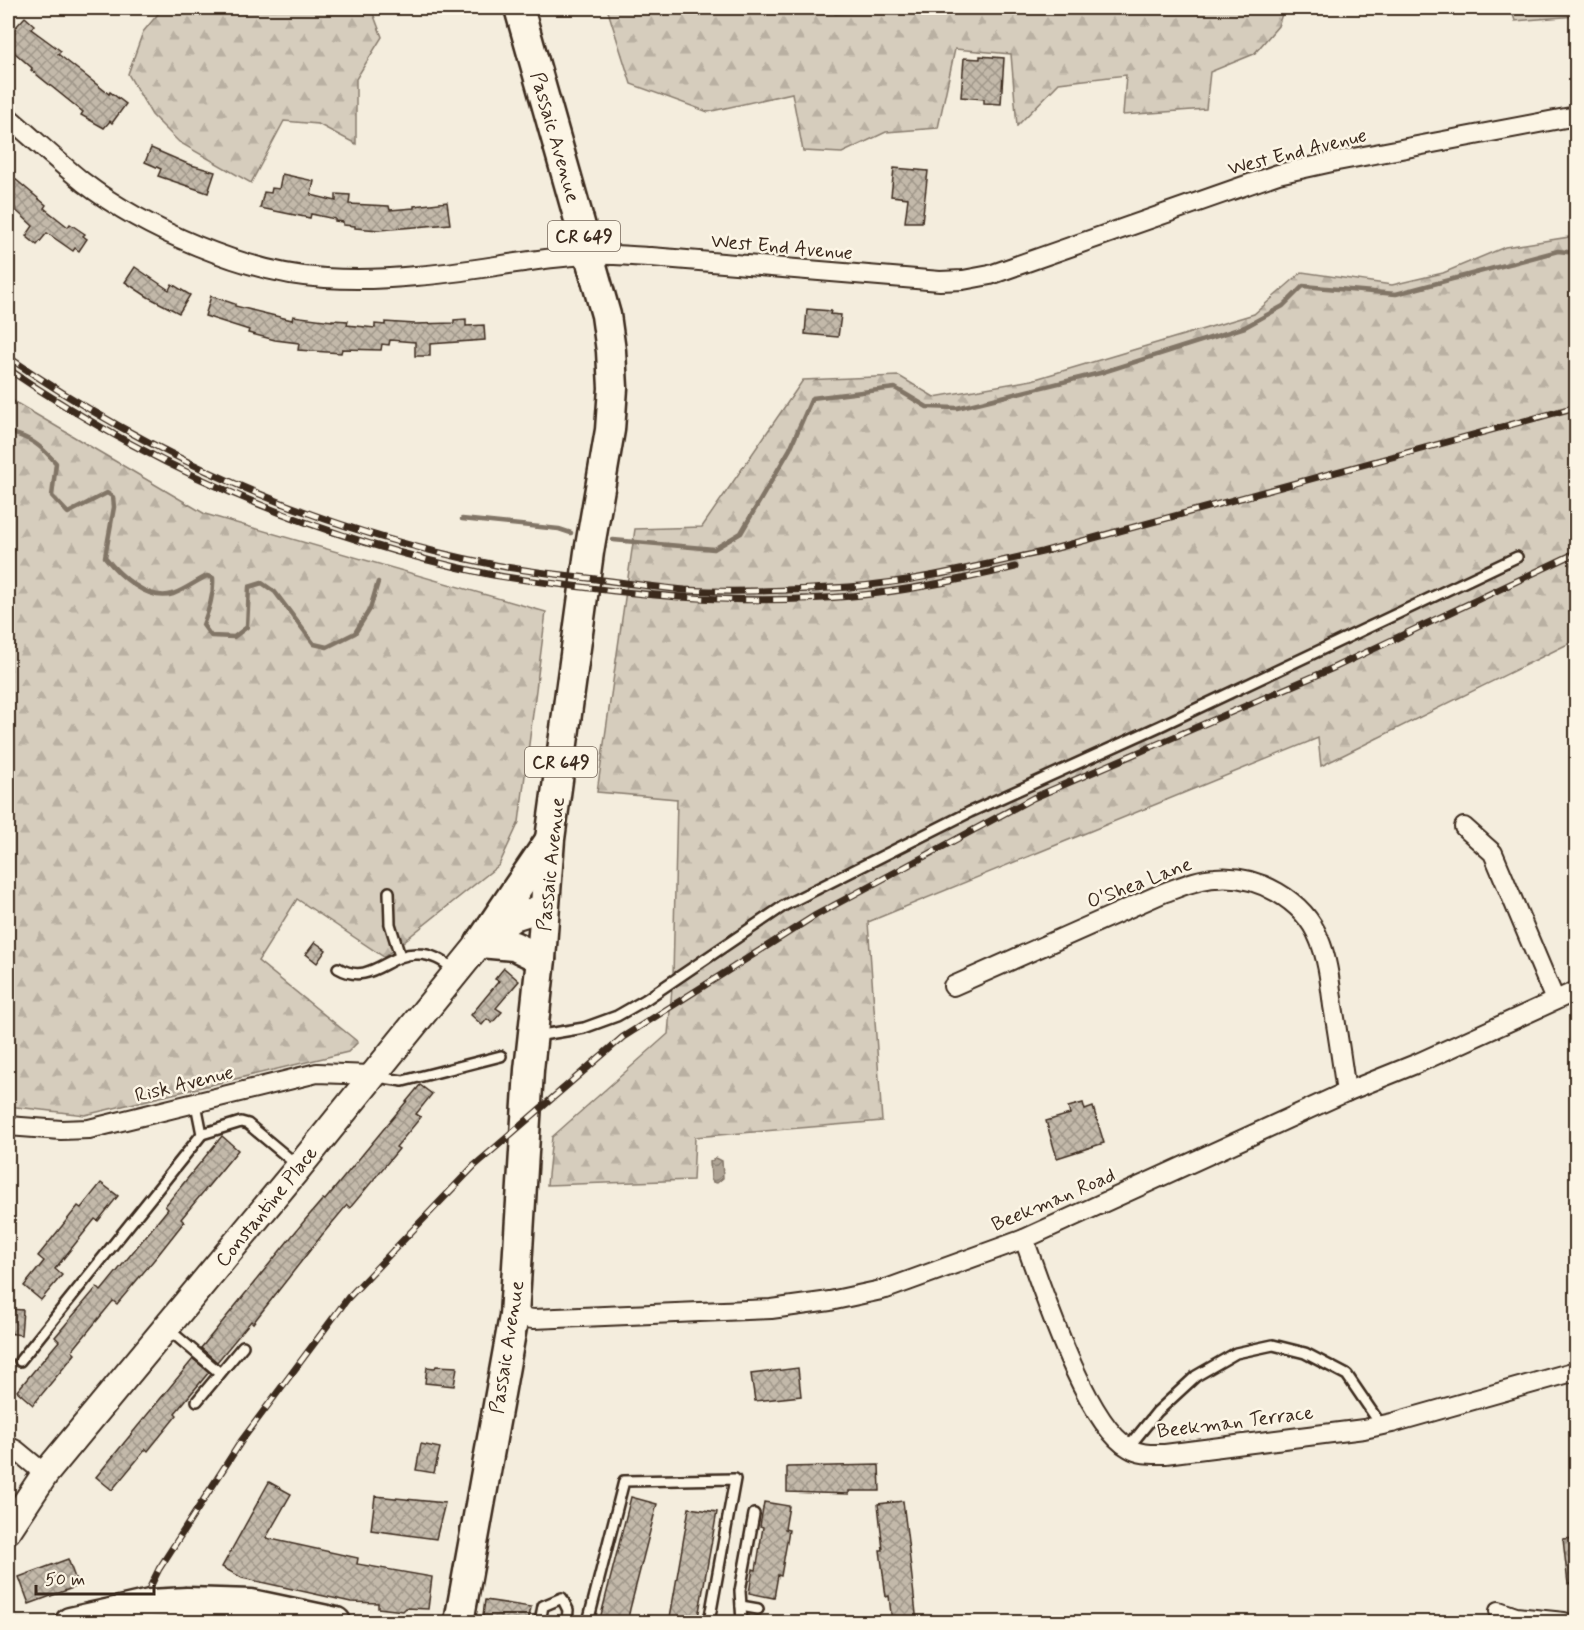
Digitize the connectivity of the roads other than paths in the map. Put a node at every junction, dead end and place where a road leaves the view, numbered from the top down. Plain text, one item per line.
1 (519, 8) edge
2 (1576, 116) edge
3 (8, 117) edge
4 (590, 255) junction
5 (1517, 557) dead end
6 (1464, 827) dead end
7 (550, 839) junction
8 (389, 892) dead end
9 (545, 907) junction
10 (480, 943) junction
11 (400, 956) junction
12 (541, 959) junction
13 (338, 968) dead end
14 (458, 972) junction
15 (953, 986) dead end
16 (1576, 991) edge
17 (1555, 1000) junction
18 (533, 1037) junction
19 (501, 1056) dead end
20 (371, 1075) junction
21 (1346, 1092) junction
22 (196, 1104) junction
23 (8, 1126) edge
24 (202, 1134) junction
25 (299, 1167) junction
26 (1024, 1239) junction
27 (514, 1316) junction
28 (166, 1328) junction
29 (243, 1346) dead end
30 (20, 1361) dead end
31 (1576, 1371) edge
32 (220, 1373) junction
33 (197, 1401) dead end
34 (1381, 1425) junction
35 (8, 1446) edge
36 (1128, 1448) junction
37 (45, 1474) junction
38 (754, 1514) dead end
39 (8, 1530) edge
40 (741, 1606) junction
41 (758, 1609) dead end
42 (1499, 1611) dead end
43 (102, 1618) edge
44 (70, 1623) edge
45 (336, 1623) edge
46 (459, 1623) edge
47 (540, 1623) edge
48 (567, 1623) edge
49 (588, 1623) edge
50 (709, 1623) edge
51 (742, 1623) edge
52 (1564, 1623) edge

1 - 4 main road, Passaic Avenue / CR 649
2 - 4 street, West End Avenue
3 - 4 street, West End Avenue
4 - 7 main road, Passaic Avenue / CR 649
5 - 18 lane
6 - 17 street
7 - 9 main road, Passaic Avenue / CR 649
7 - 10 main road
8 - 11 lane
9 - 10 street, Constantine Place
9 - 12 main road, Passaic Avenue
10 - 12 main road
10 - 14 street, Constantine Place
11 - 13 lane
11 - 14 lane
12 - 18 main road, Passaic Avenue
14 - 20 street, Constantine Place
15 - 21 street, O'Shea Lane
16 - 17 street, Beekman Road
17 - 21 street, Beekman Road
18 - 27 main road, Passaic Avenue
19 - 20 lane
20 - 22 street, Risk Avenue
20 - 25 street, Constantine Place
21 - 26 street, Beekman Road
22 - 23 street, Risk Avenue
22 - 24 lane
24 - 25 lane
24 - 30 lane
25 - 28 street, Constantine Place
26 - 27 street, Beekman Road
26 - 36 street
27 - 46 main road, Passaic Avenue
28 - 32 lane
28 - 37 street, Constantine Place
29 - 32 lane
31 - 34 street, Beekman Terrace
32 - 33 lane
34 - 36 street, Beekman Terrace
34 - 36 lane
35 - 37 street
37 - 39 street, Constantine Place
38 - 40 lane
40 - 41 lane
40 - 51 lane
42 - 52 street
43 - 44 main road
43 - 45 main road, bridge
47 - 48 lane
49 - 50 lane

